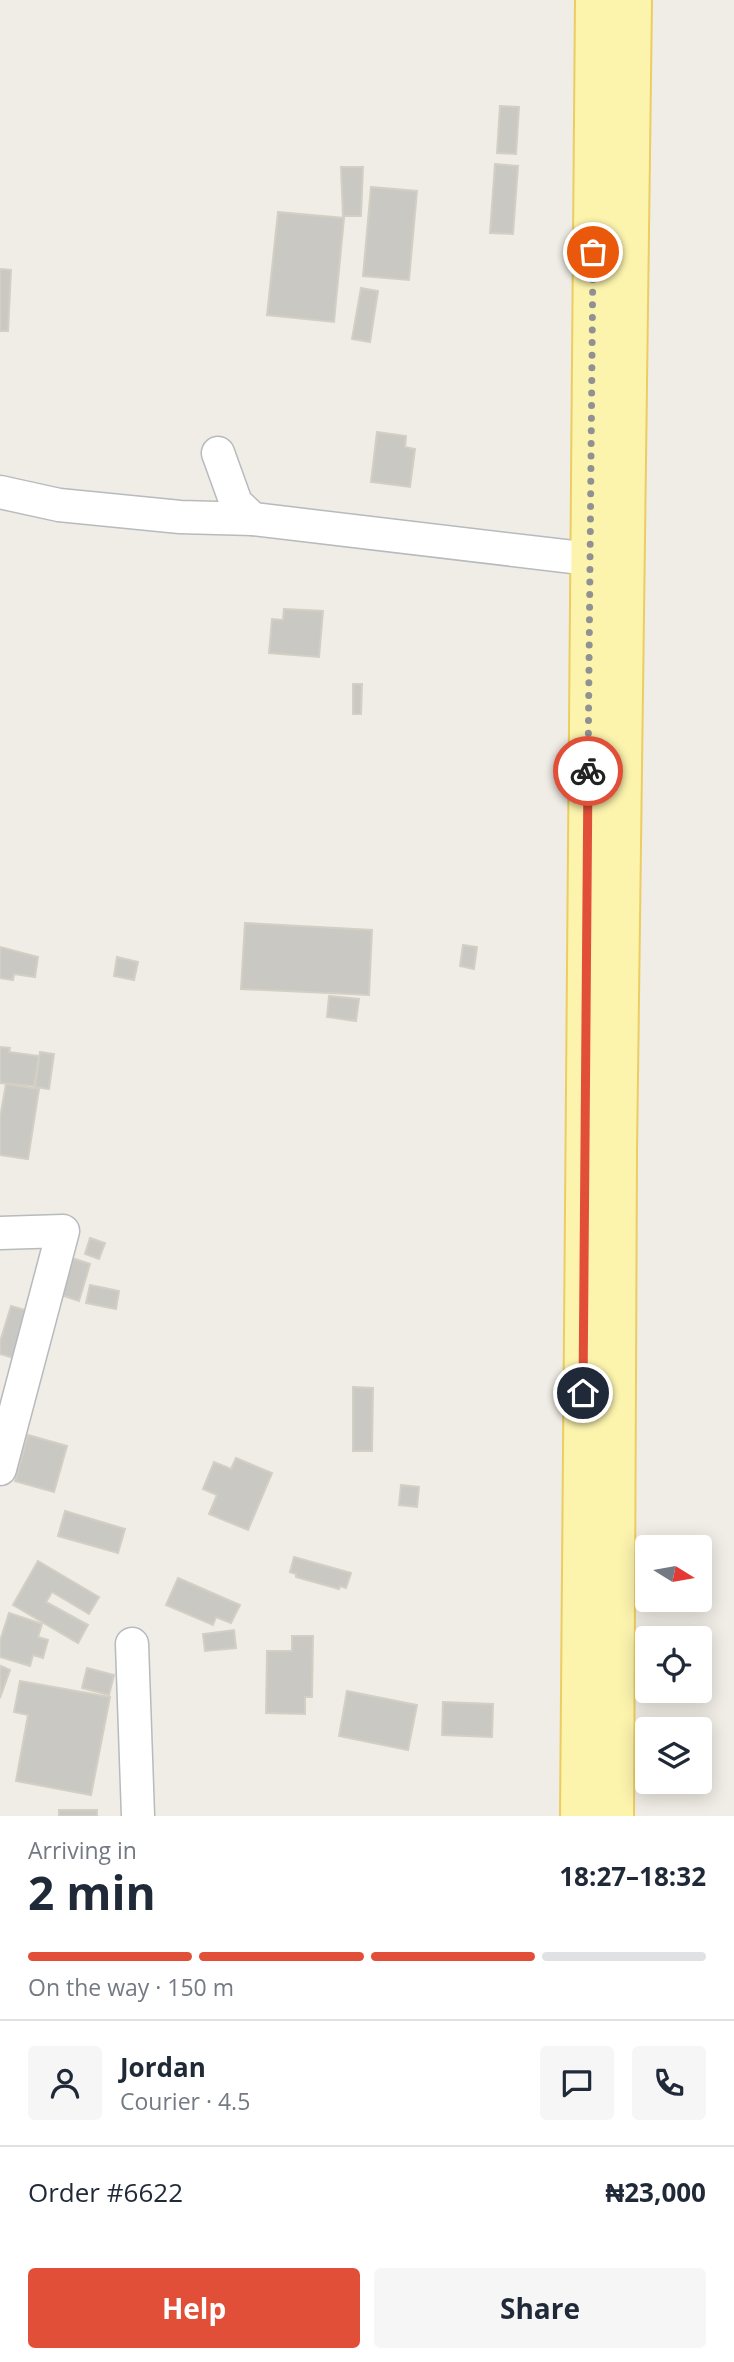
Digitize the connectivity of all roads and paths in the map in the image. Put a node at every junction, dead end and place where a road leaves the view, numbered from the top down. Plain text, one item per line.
1 (595, 0) edge
2 (632, 0) edge
3 (218, 453) dead end
4 (0, 492) edge
5 (253, 519) junction
6 (590, 559) junction
7 (0, 1233) edge
8 (601, 1239) junction
9 (0, 1469) edge
10 (132, 1644) dead end
11 (138, 1816) edge
12 (580, 1816) edge
13 (614, 1816) edge

1 - 6 main road
2 - 8 main road
3 - 5 street
4 - 5 street
5 - 6 street
6 - 8 main road
7 - 9 street
8 - 12 main road
8 - 13 main road
10 - 11 street

